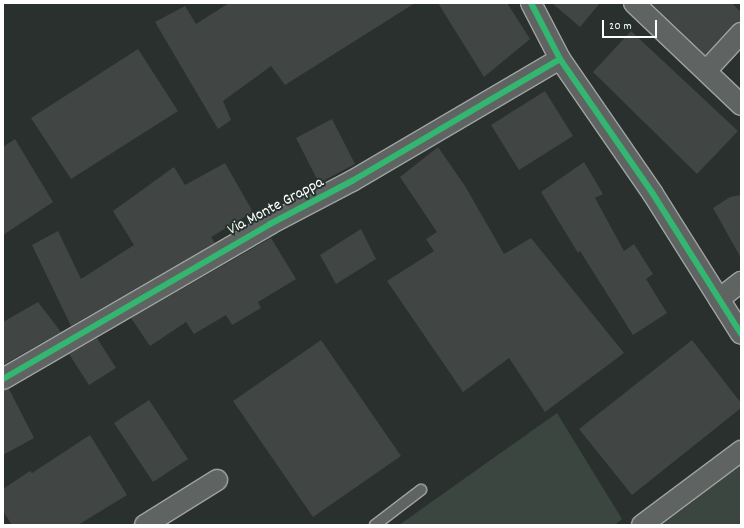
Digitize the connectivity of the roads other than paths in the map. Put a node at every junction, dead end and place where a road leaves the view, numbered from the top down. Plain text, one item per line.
1 (531, 3) edge
2 (634, 3) edge
3 (741, 33) edge
4 (560, 58) junction
5 (706, 71) junction
6 (739, 98) edge
7 (741, 282) edge
8 (719, 299) junction
9 (741, 334) edge
10 (3, 379) edge
11 (741, 451) edge
12 (217, 480) dead end
13 (421, 490) dead end
14 (144, 525) edge
15 (375, 525) edge
16 (642, 525) edge

1 - 4 street
2 - 5 street
3 - 5 street
4 - 8 street
4 - 10 street, Via Monte Grappa
5 - 6 street
7 - 8 street
8 - 9 street
11 - 16 street
12 - 14 street
13 - 15 lane

